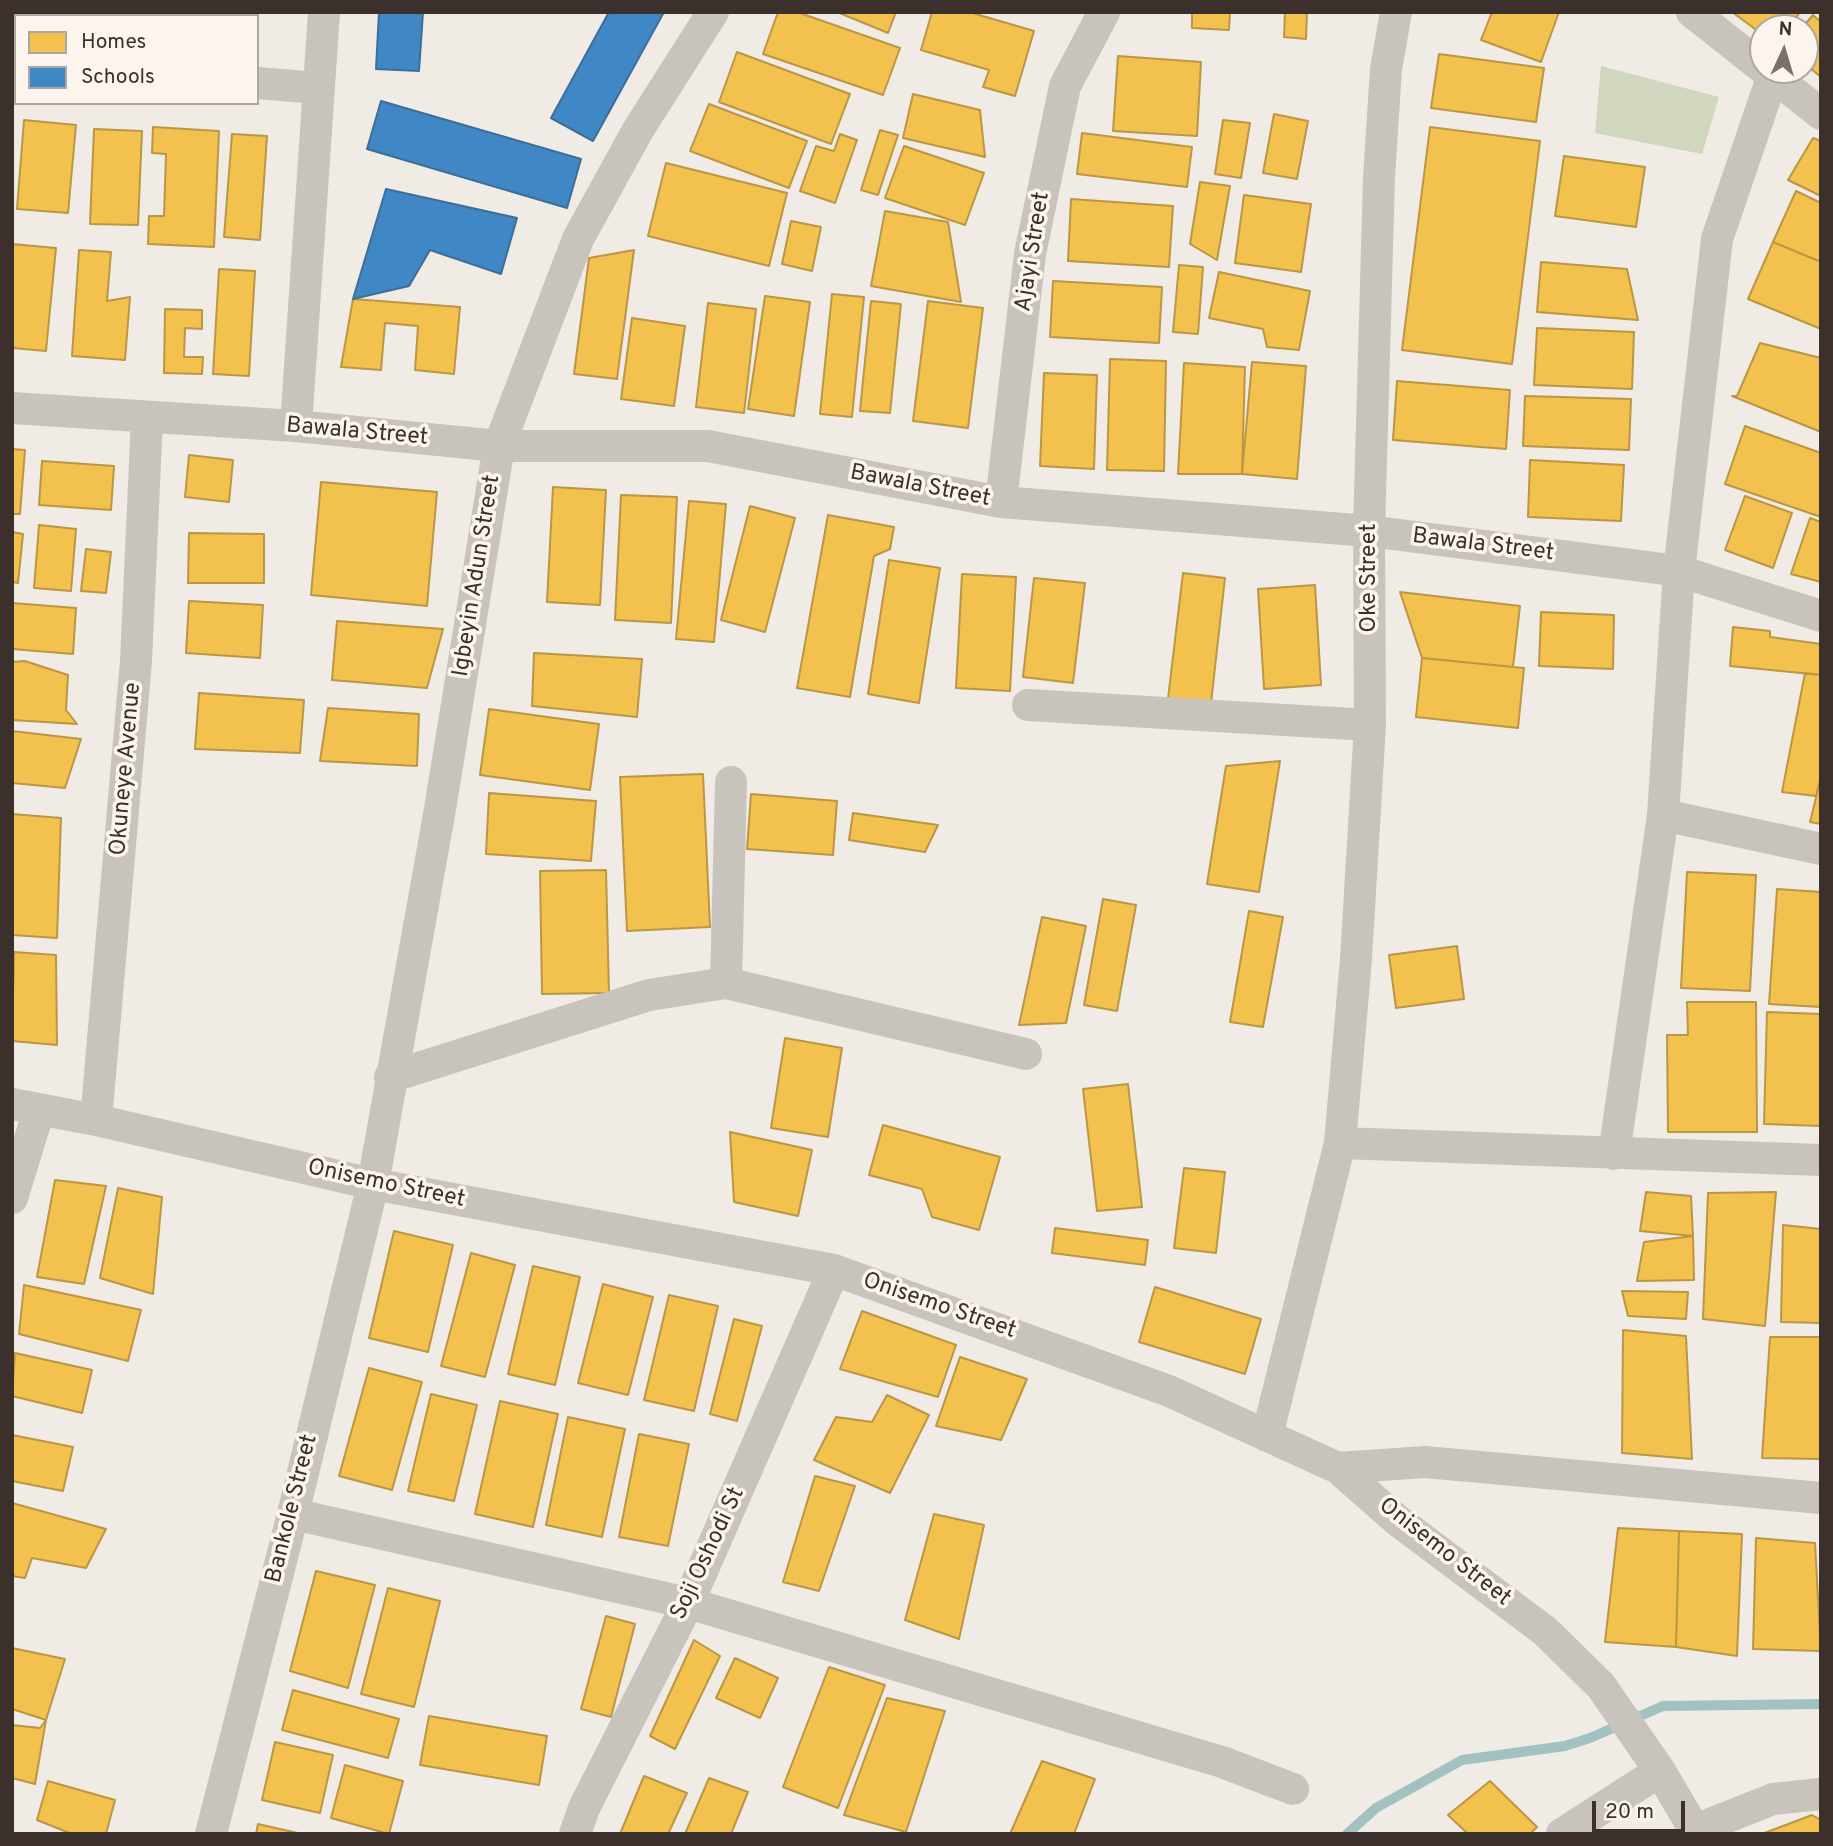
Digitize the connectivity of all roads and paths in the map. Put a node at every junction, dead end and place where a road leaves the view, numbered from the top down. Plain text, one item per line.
1 (324, 12) edge
2 (713, 12) edge
3 (1104, 12) edge
4 (1396, 12) edge
5 (1692, 12) edge
6 (1749, 59) edge
7 (259, 83) edge
8 (1770, 84) edge
9 (1780, 84) edge
10 (318, 88) junction
11 (1821, 114) edge
12 (12, 408) edge
13 (147, 418) junction
14 (296, 426) junction
15 (499, 446) junction
16 (1001, 502) junction
17 (1369, 531) junction
18 (1679, 571) junction
19 (1821, 616) edge
20 (1028, 705) dead end
21 (1370, 725) junction
22 (731, 782) dead end
23 (1663, 815) junction
24 (1821, 849) edge
25 (726, 983) junction
26 (1026, 1054) dead end
27 (390, 1077) junction
28 (26, 1107) edge
29 (96, 1120) junction
30 (1340, 1143) junction
31 (1614, 1154) junction
32 (1821, 1160) edge
33 (373, 1184) junction
34 (12, 1198) edge
35 (834, 1270) junction
36 (1267, 1436) junction
37 (1338, 1468) junction
38 (1821, 1498) edge
39 (293, 1514) junction
40 (688, 1603) junction
41 (1660, 1771) junction
42 (1293, 1789) dead end
43 (1821, 1794) edge
44 (1696, 1832) edge
45 (211, 1834) edge
46 (575, 1834) edge
47 (1562, 1834) edge

1 - 10 street
2 - 15 street, Igbeyin Adun Street
3 - 16 street, Ajayi Street
4 - 17 street, Oke Street
5 - 6 street
7 - 10 street
8 - 18 street
9 - 11 street
10 - 14 street
12 - 13 street, Bawala Street
13 - 14 street, Bawala Street
13 - 29 street, Okuneye Avenue
14 - 15 street, Bawala Street
15 - 16 street, Bawala Street
15 - 27 street, Igbeyin Adun Street
16 - 17 street, Bawala Street
17 - 18 street, Bawala Street
17 - 21 street, Oke Street
18 - 19 street, Bawala Street
18 - 23 street
20 - 21 street
21 - 30 street, Oke Street
22 - 25 street
23 - 24 street
23 - 31 street
25 - 26 street
25 - 27 street
27 - 33 street, Igbeyin Adun Street
28 - 29 street, Onisemo Street
28 - 34 street
29 - 33 street, Onisemo Street
30 - 31 street
30 - 36 street, Oke Street
31 - 32 street
33 - 35 street, Onisemo Street
33 - 39 street, Bankole Street
35 - 36 street, Onisemo Street
35 - 40 street, Soji Oshodi St
36 - 37 street, Onisemo Street
37 - 38 street
37 - 41 street, Onisemo Street
39 - 40 street
39 - 45 street, Bankole Street
40 - 42 street
40 - 46 street, Soji Oshodi St
41 - 44 street, Onisemo Street
41 - 47 street
43 - 44 street

